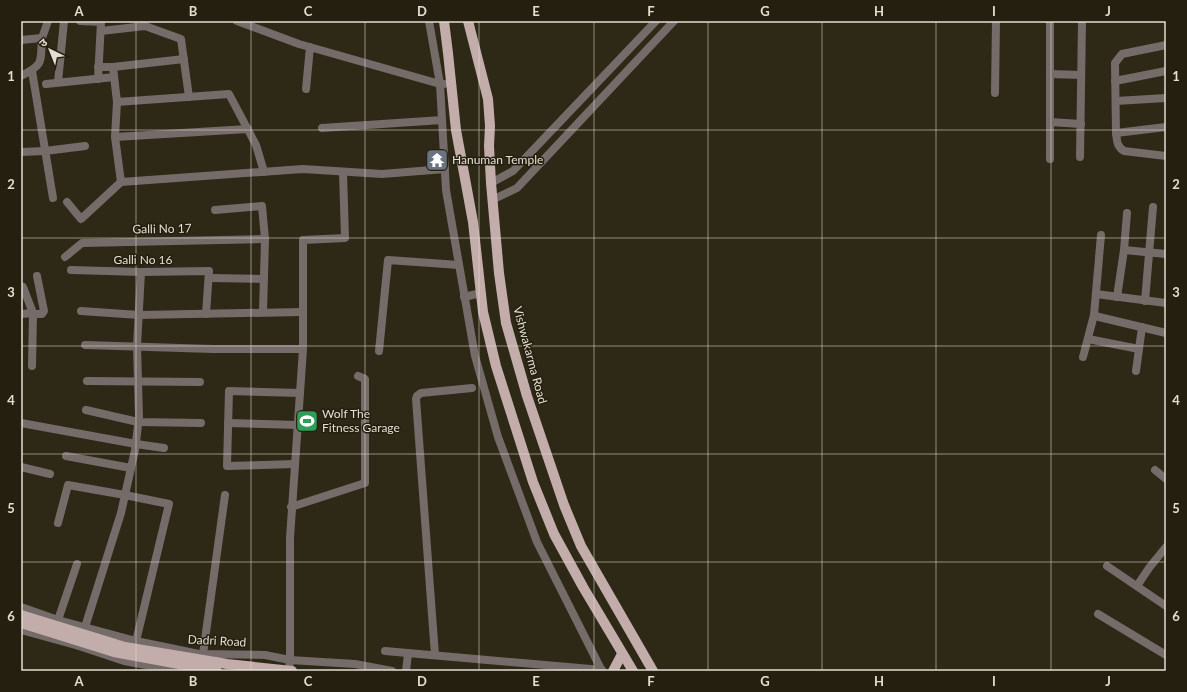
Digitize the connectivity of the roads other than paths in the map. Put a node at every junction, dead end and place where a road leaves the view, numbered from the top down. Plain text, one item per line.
1 (48, 21) edge
2 (64, 21) edge
3 (80, 21) edge
4 (237, 21) edge
5 (429, 21) edge
6 (444, 21) edge
7 (468, 21) edge
8 (656, 21) edge
9 (674, 21) edge
10 (996, 21) edge
11 (1050, 21) edge
12 (1082, 21) edge
13 (101, 31) junction
14 (42, 38) junction
15 (21, 40) edge
16 (1166, 46) edge
17 (310, 47) junction
18 (184, 59) junction
19 (98, 67) junction
20 (113, 67) junction
21 (32, 71) junction
22 (1166, 71) edge
23 (1050, 74) junction
24 (1082, 75) junction
25 (21, 76) edge
26 (114, 77) junction
27 (98, 78) junction
28 (1115, 81) junction
29 (58, 82) junction
30 (46, 84) dead end
31 (440, 84) junction
32 (451, 84) junction
33 (306, 90) dead end
34 (995, 93) dead end
35 (188, 97) junction
36 (1166, 98) edge
37 (1116, 101) junction
38 (117, 102) junction
39 (442, 120) junction
40 (1050, 122) junction
41 (1081, 124) junction
42 (1166, 127) edge
43 (322, 128) dead end
44 (248, 129) junction
45 (1116, 133) junction
46 (115, 137) junction
47 (85, 146) dead end
48 (45, 151) junction
49 (21, 152) edge
50 (1166, 156) edge
51 (1080, 157) dead end
52 (1050, 159) dead end
53 (445, 169) junction
54 (264, 172) junction
55 (343, 172) junction
56 (121, 182) junction
57 (491, 183) junction
58 (53, 198) dead end
59 (492, 200) junction
60 (67, 202) dead end
61 (1153, 207) dead end
62 (215, 210) dead end
63 (1127, 213) dead end
64 (1101, 235) dead end
65 (265, 239) junction
66 (1124, 250) junction
67 (1150, 252) junction
68 (1166, 254) edge
69 (65, 257) dead end
70 (459, 265) junction
71 (71, 270) dead end
72 (141, 272) junction
73 (37, 276) dead end
74 (209, 278) junction
75 (264, 279) junction
76 (23, 287) dead end
77 (481, 293) junction
78 (1096, 294) junction
79 (464, 297) junction
80 (1117, 297) junction
81 (1145, 301) junction
82 (1166, 303) edge
83 (81, 311) dead end
84 (263, 312) junction
85 (302, 312) junction
86 (21, 314) edge
87 (33, 314) junction
88 (206, 314) junction
89 (139, 315) junction
90 (1094, 315) junction
91 (1142, 327) junction
92 (1166, 333) edge
93 (1088, 339) junction
94 (85, 345) dead end
95 (137, 346) junction
96 (303, 349) junction
97 (1139, 349) junction
98 (379, 351) dead end
99 (1083, 357) dead end
100 (32, 366) dead end
101 (1136, 371) dead end
102 (358, 376) dead end
103 (87, 380) dead end
104 (138, 382) junction
105 (200, 382) dead end
106 (472, 388) dead end
107 (300, 393) junction
108 (86, 410) dead end
109 (138, 422) junction
110 (21, 423) edge
111 (201, 423) dead end
112 (228, 423) junction
113 (298, 425) junction
114 (136, 444) junction
115 (164, 448) dead end
116 (66, 456) dead end
117 (295, 464) junction
118 (21, 467) edge
119 (131, 468) junction
120 (1155, 470) dead end
121 (50, 474) dead end
122 (1166, 479) edge
123 (125, 495) junction
124 (225, 495) dead end
125 (291, 507) junction
126 (58, 523) dead end
127 (1166, 547) edge
128 (77, 564) dead end
129 (1107, 566) dead end
130 (1137, 586) junction
131 (1166, 606) edge
132 (21, 607) edge
133 (1098, 614) dead end
134 (21, 615) edge
135 (58, 620) junction
136 (21, 623) edge
137 (85, 627) junction
138 (21, 630) edge
139 (136, 641) junction
140 (79, 646) junction
141 (385, 651) dead end
142 (203, 654) junction
143 (408, 654) junction
144 (622, 654) junction
145 (435, 655) junction
146 (1166, 655) edge
147 (290, 660) junction
148 (602, 670) edge
149 (179, 671) edge
150 (217, 671) edge
151 (289, 671) edge
152 (292, 671) edge
153 (392, 671) edge
154 (406, 671) edge
155 (613, 671) edge
156 (633, 671) edge
157 (653, 671) edge

1 - 14 street
2 - 29 street
3 - 13 street
4 - 17 street
5 - 31 street
6 - 32 main road
7 - 57 main road, Vishwakarma Road
8 - 57 street
9 - 59 street
10 - 34 street
11 - 23 street
12 - 24 street
13 - 18 street
13 - 19 street
14 - 15 street
14 - 21 street
16 - 28 street
17 - 31 street
17 - 33 street
18 - 20 street
18 - 35 street
19 - 20 street
19 - 27 street
20 - 26 street
21 - 25 street
21 - 48 street
22 - 28 street
23 - 24 street
23 - 40 street
24 - 41 street
26 - 27 street
26 - 38 street
27 - 29 street
28 - 37 street
29 - 30 street
31 - 32 street
31 - 39 street
32 - 77 main road
35 - 38 street
35 - 44 street
36 - 37 street
37 - 45 street
38 - 46 street
39 - 43 street
39 - 53 street
40 - 41 street
40 - 52 street
41 - 51 street
42 - 45 street
44 - 46 street
44 - 54 street
45 - 50 street
46 - 56 street
47 - 48 street
48 - 49 street
48 - 58 street
53 - 55 street
53 - 70 street
54 - 55 street
54 - 56 street
55 - 85 street
56 - 60 street
57 - 59 main road, Vishwakarma Road
59 - 157 main road, Vishwakarma Road
61 - 67 street
62 - 65 street
63 - 66 street
64 - 78 street
65 - 69 street, Galli No 17
65 - 75 street
66 - 67 street
66 - 80 street
67 - 68 street
67 - 81 street
70 - 79 street
70 - 98 street
71 - 72 street, Galli No 16
72 - 74 street, Galli No 16
72 - 89 street
73 - 87 street
74 - 75 street
74 - 88 street
75 - 84 street
76 - 87 street
77 - 79 street
77 - 144 main road
78 - 80 street
78 - 90 street
79 - 148 street
80 - 81 street
81 - 82 street
83 - 89 street
84 - 85 street
84 - 88 street
85 - 96 street
86 - 87 street
87 - 100 street
88 - 89 street
89 - 95 street
90 - 91 street
90 - 93 street
91 - 92 street
91 - 97 street
93 - 97 street
93 - 99 street
94 - 95 street
95 - 96 street
95 - 104 street
96 - 107 street
97 - 101 street
102 - 125 street
103 - 104 street
104 - 105 street
104 - 109 street
106 - 145 street
107 - 112 street
107 - 113 street
108 - 109 street
109 - 111 street
109 - 114 street
110 - 114 street
112 - 113 street
112 - 117 street
113 - 117 street
114 - 115 street
114 - 119 street
116 - 119 street
117 - 125 street
118 - 121 street
119 - 123 street
120 - 122 street
123 - 126 street
123 - 137 street
123 - 139 street
124 - 142 street
125 - 147 street
127 - 130 street
128 - 135 street
129 - 130 street
130 - 131 street
132 - 135 street, Dadri Road
133 - 146 street
134 - 152 main road
135 - 137 street, Dadri Road
136 - 150 main road
137 - 139 street, Dadri Road
137 - 140 street
138 - 140 street
139 - 142 street, Dadri Road
140 - 149 street
141 - 143 street
142 - 147 street, Dadri Road
143 - 145 street
143 - 154 street
144 - 155 main road
144 - 156 main road
145 - 148 street
147 - 151 street
147 - 153 street, Dadri Road

